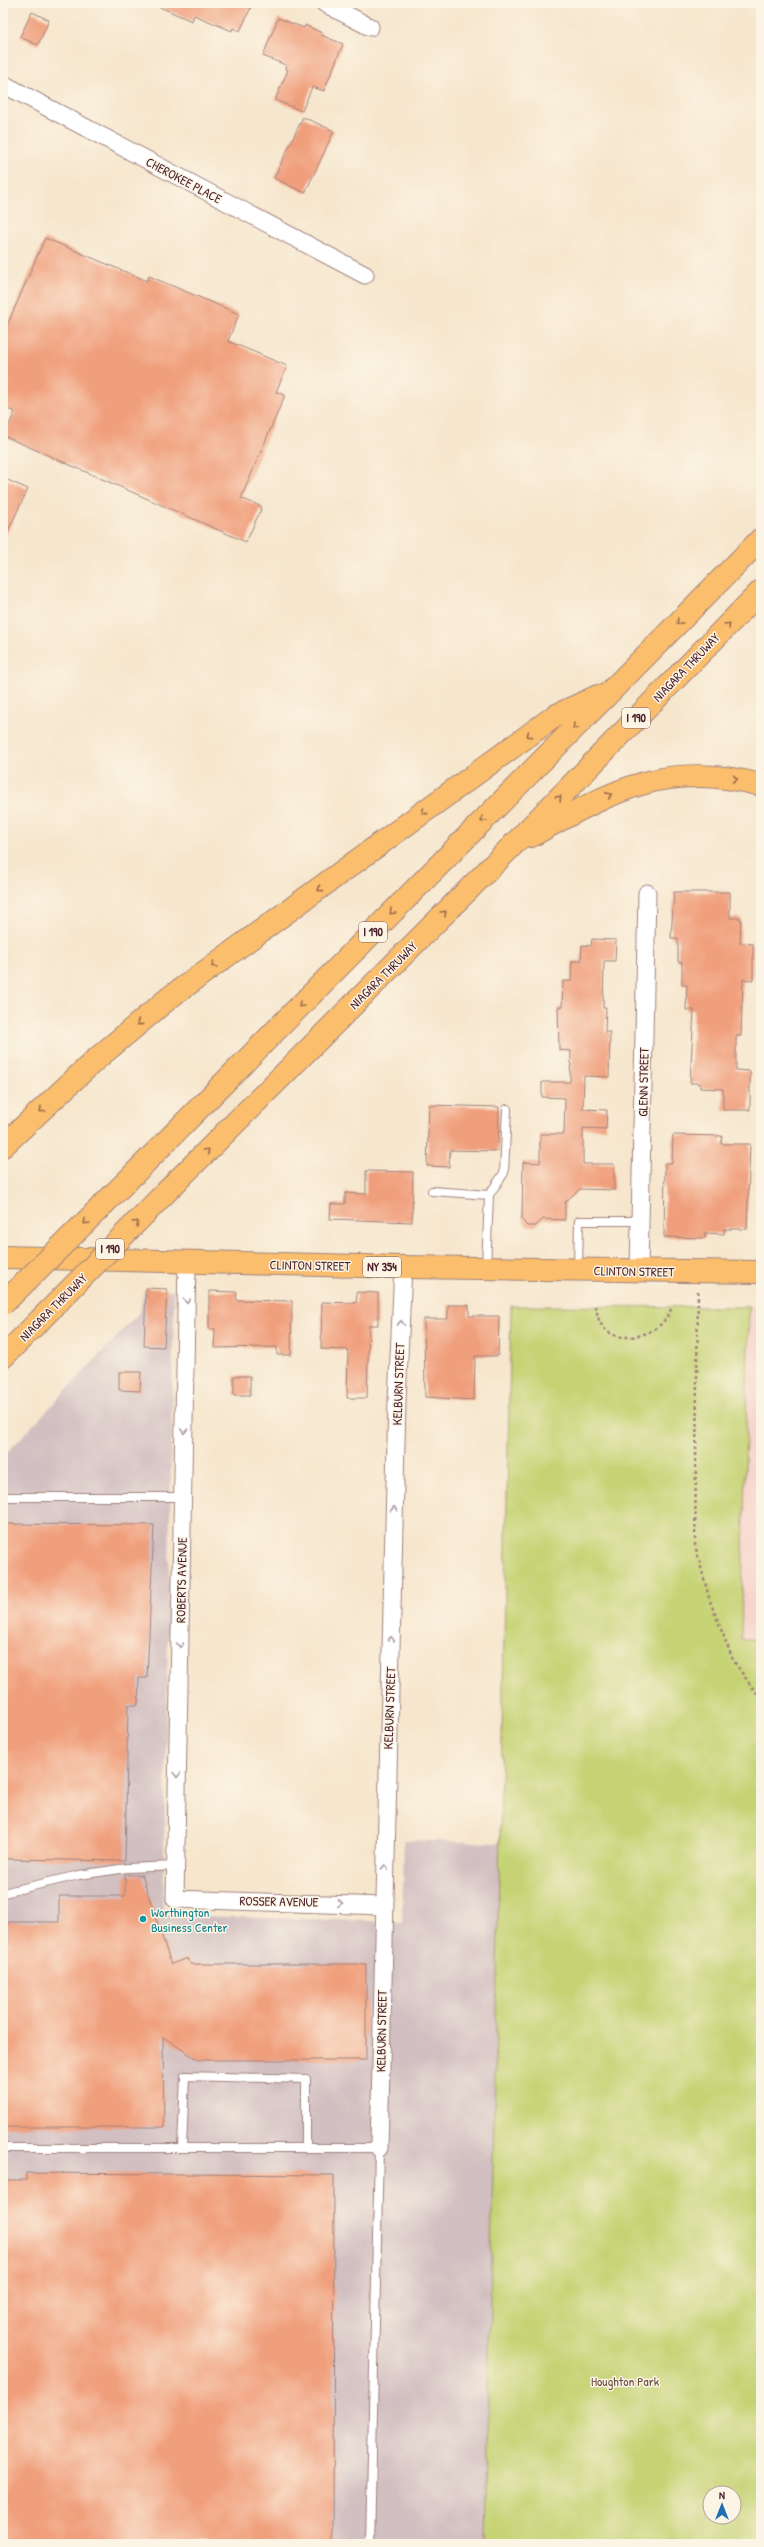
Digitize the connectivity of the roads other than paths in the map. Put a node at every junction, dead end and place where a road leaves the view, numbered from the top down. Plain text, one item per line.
1 (324, 3) edge
2 (370, 27) dead end
3 (3, 84) edge
4 (365, 275) dead end
5 (761, 539) edge
6 (761, 591) edge
7 (612, 689) junction
8 (761, 785) edge
9 (512, 846) junction
10 (647, 893) dead end
11 (507, 1109) dead end
12 (3, 1146) edge
13 (432, 1191) dead end
14 (489, 1195) junction
15 (639, 1222) junction
16 (3, 1257) edge
17 (187, 1262) junction
18 (403, 1267) junction
19 (486, 1268) junction
20 (578, 1270) junction
21 (638, 1271) junction
22 (761, 1272) edge
23 (3, 1304) edge
24 (3, 1357) edge
25 (3, 1497) edge
26 (183, 1497) junction
27 (175, 1866) junction
28 (3, 1893) edge
29 (175, 1899) joint
30 (384, 1906) junction
31 (3, 2148) edge
32 (182, 2148) junction
33 (306, 2148) junction
34 (379, 2148) junction
35 (370, 2544) edge

1 - 2 street
3 - 4 street, CHEROKEE PLACE
5 -> 7 main road, I 190
9 -> 6 main road, NIAGARA THRUWAY / I 190
7 -> 12 main road
7 -> 23 main road, I 190, bridge
9 -> 8 main road
24 -> 9 main road, NIAGARA THRUWAY / I 190, bridge
10 - 15 street, GLENN STREET
11 - 14 lane
13 - 14 lane
14 - 19 lane
15 - 20 lane
15 - 21 street, GLENN STREET
16 - 17 main road, CLINTON STREET / NY 354
17 - 18 main road, CLINTON STREET / NY 354
17 -> 26 street, ROBERTS AVENUE
18 - 19 main road, CLINTON STREET / NY 354
30 -> 18 street, KELBURN STREET
19 - 20 main road, CLINTON STREET / NY 354
20 - 21 main road, CLINTON STREET / NY 354
21 - 22 main road, CLINTON STREET / NY 354
25 - 26 lane
26 -> 27 street, ROBERTS AVENUE
27 - 28 lane
27 - 29 street, ROBERTS AVENUE
29 -> 30 street, ROSSER AVENUE
30 - 34 street, KELBURN STREET
31 - 32 lane
32 - 33 lane
32 - 33 lane
33 - 34 lane
34 - 35 lane

